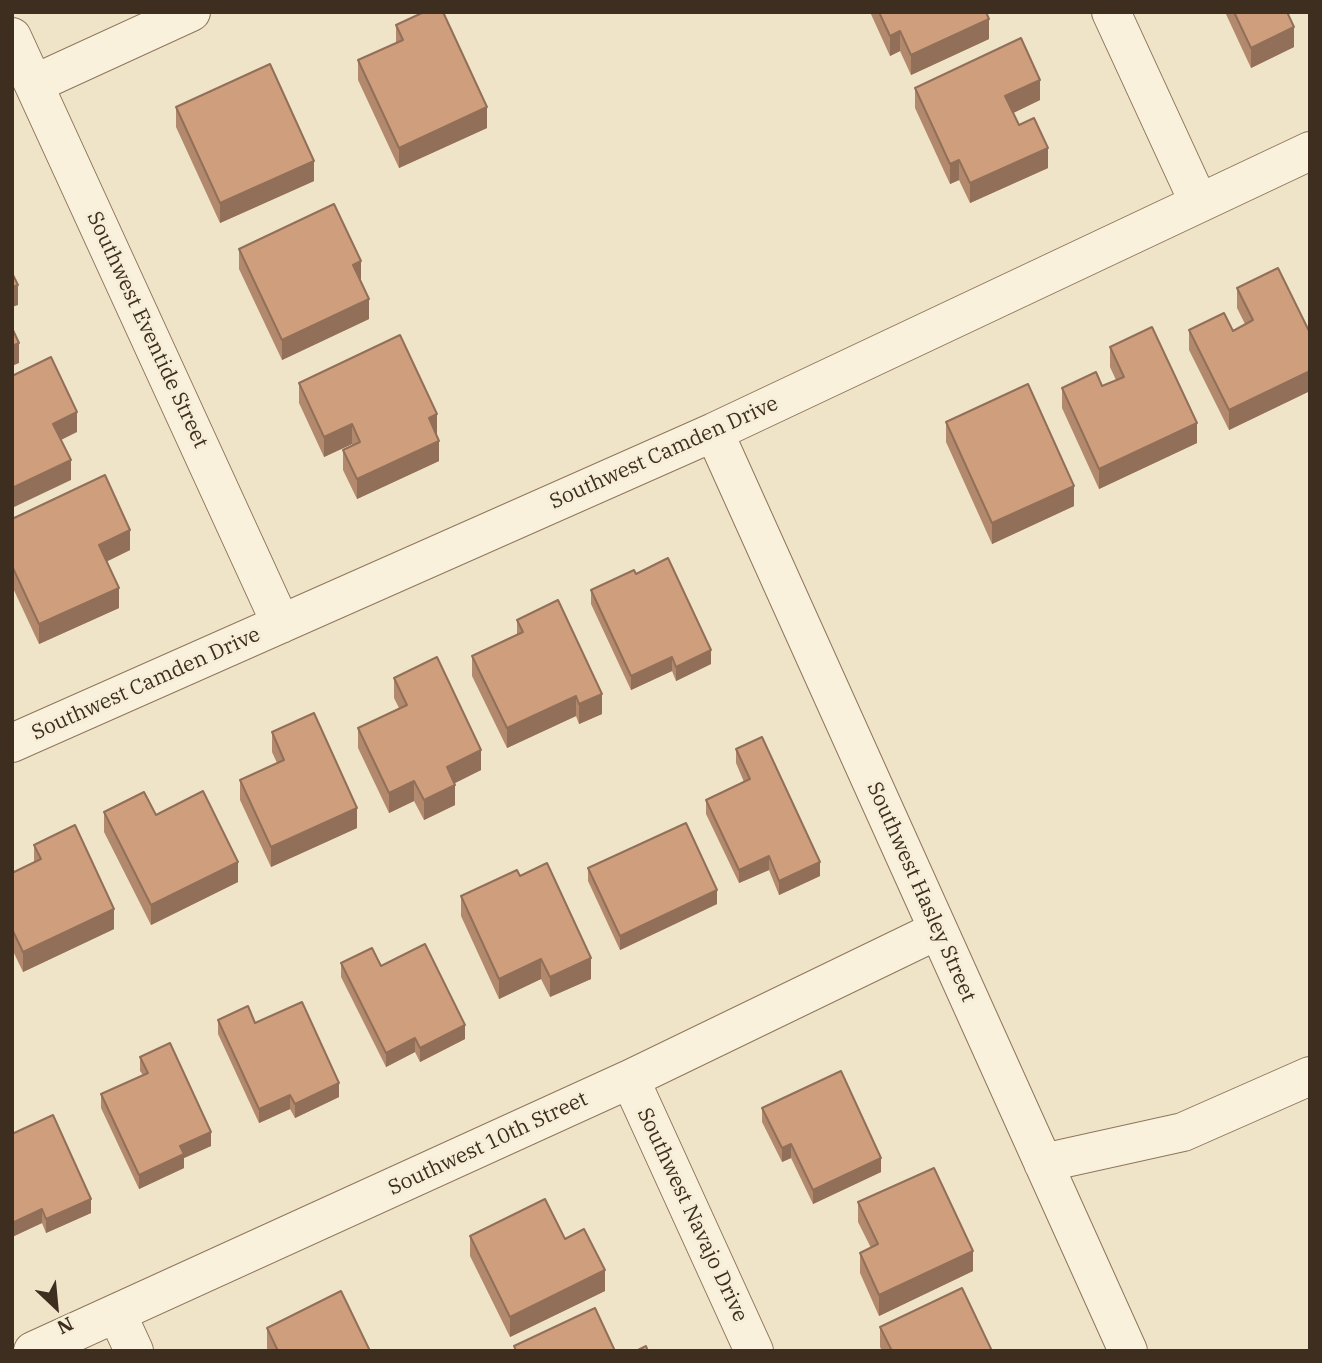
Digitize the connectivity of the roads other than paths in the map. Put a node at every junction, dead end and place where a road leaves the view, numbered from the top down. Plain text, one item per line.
1 (191, 12) edge
2 (1111, 12) edge
3 (12, 37) edge
4 (34, 84) junction
5 (1310, 151) edge
6 (1199, 203) junction
7 (714, 432) junction
8 (281, 624) junction
9 (12, 743) edge
10 (938, 930) junction
11 (1310, 1076) edge
12 (630, 1079) junction
13 (1043, 1163) junction
14 (117, 1314) junction
15 (33, 1351) edge
16 (134, 1351) edge
17 (754, 1351) edge
18 (1128, 1351) edge

1 - 4 street
2 - 6 street
3 - 4 street, Southwest Eventide Street
4 - 8 street, Southwest Eventide Street
5 - 6 street, Southwest Camden Drive
6 - 7 street, Southwest Camden Drive
7 - 8 street, Southwest Camden Drive
7 - 10 street, Southwest Hasley Street
8 - 9 street, Southwest Camden Drive
10 - 12 street, Southwest 10th Street
10 - 13 street, Southwest Hasley Street
11 - 13 street
12 - 14 street, Southwest 10th Street
12 - 17 street, Southwest Navajo Drive
13 - 18 street, Southwest Hasley Street
14 - 15 street, Southwest 10th Street
14 - 16 street

